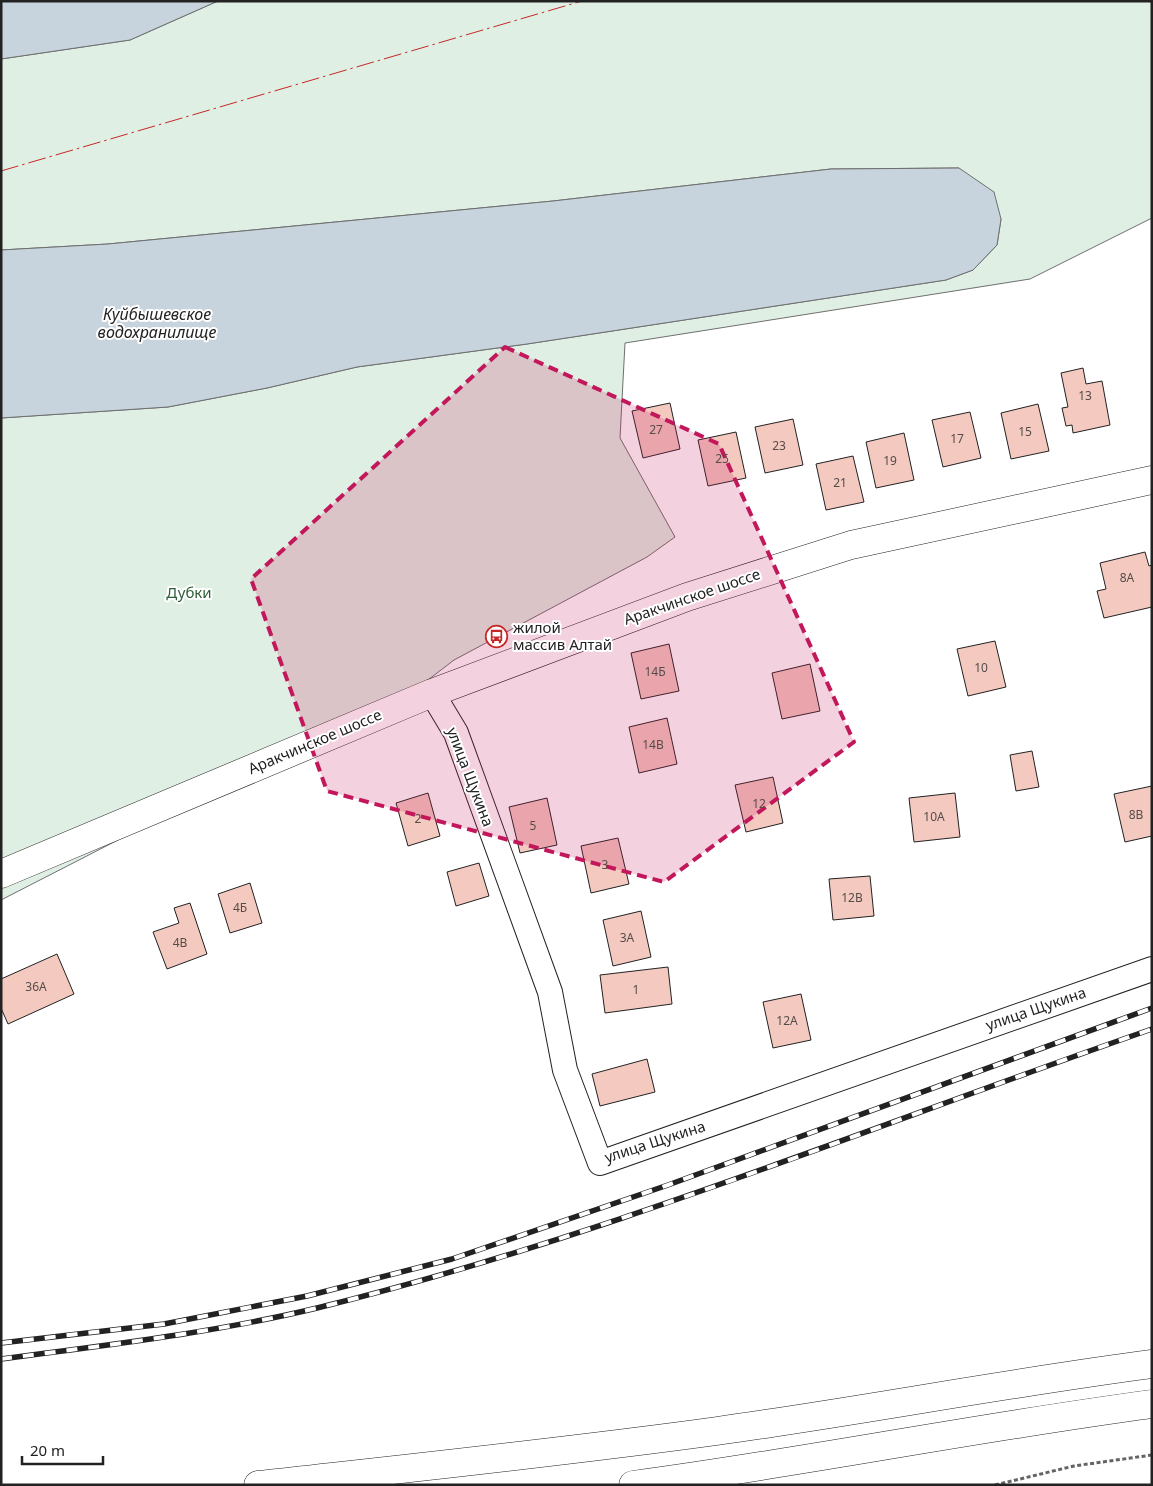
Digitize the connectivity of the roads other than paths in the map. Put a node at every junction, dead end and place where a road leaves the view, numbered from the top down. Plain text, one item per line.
1 (1152, 480) edge
2 (432, 693) junction
3 (1, 874) edge
4 (1152, 968) edge
5 (1152, 1364) edge
6 (1152, 1404) edge
7 (258, 1485) edge
8 (633, 1485) edge

1 - 2 main road, Аракчинское шоссе
2 - 3 main road, Аракчинское шоссе
2 - 4 street, улица Щукина
5 - 7 main road
6 - 8 main road

